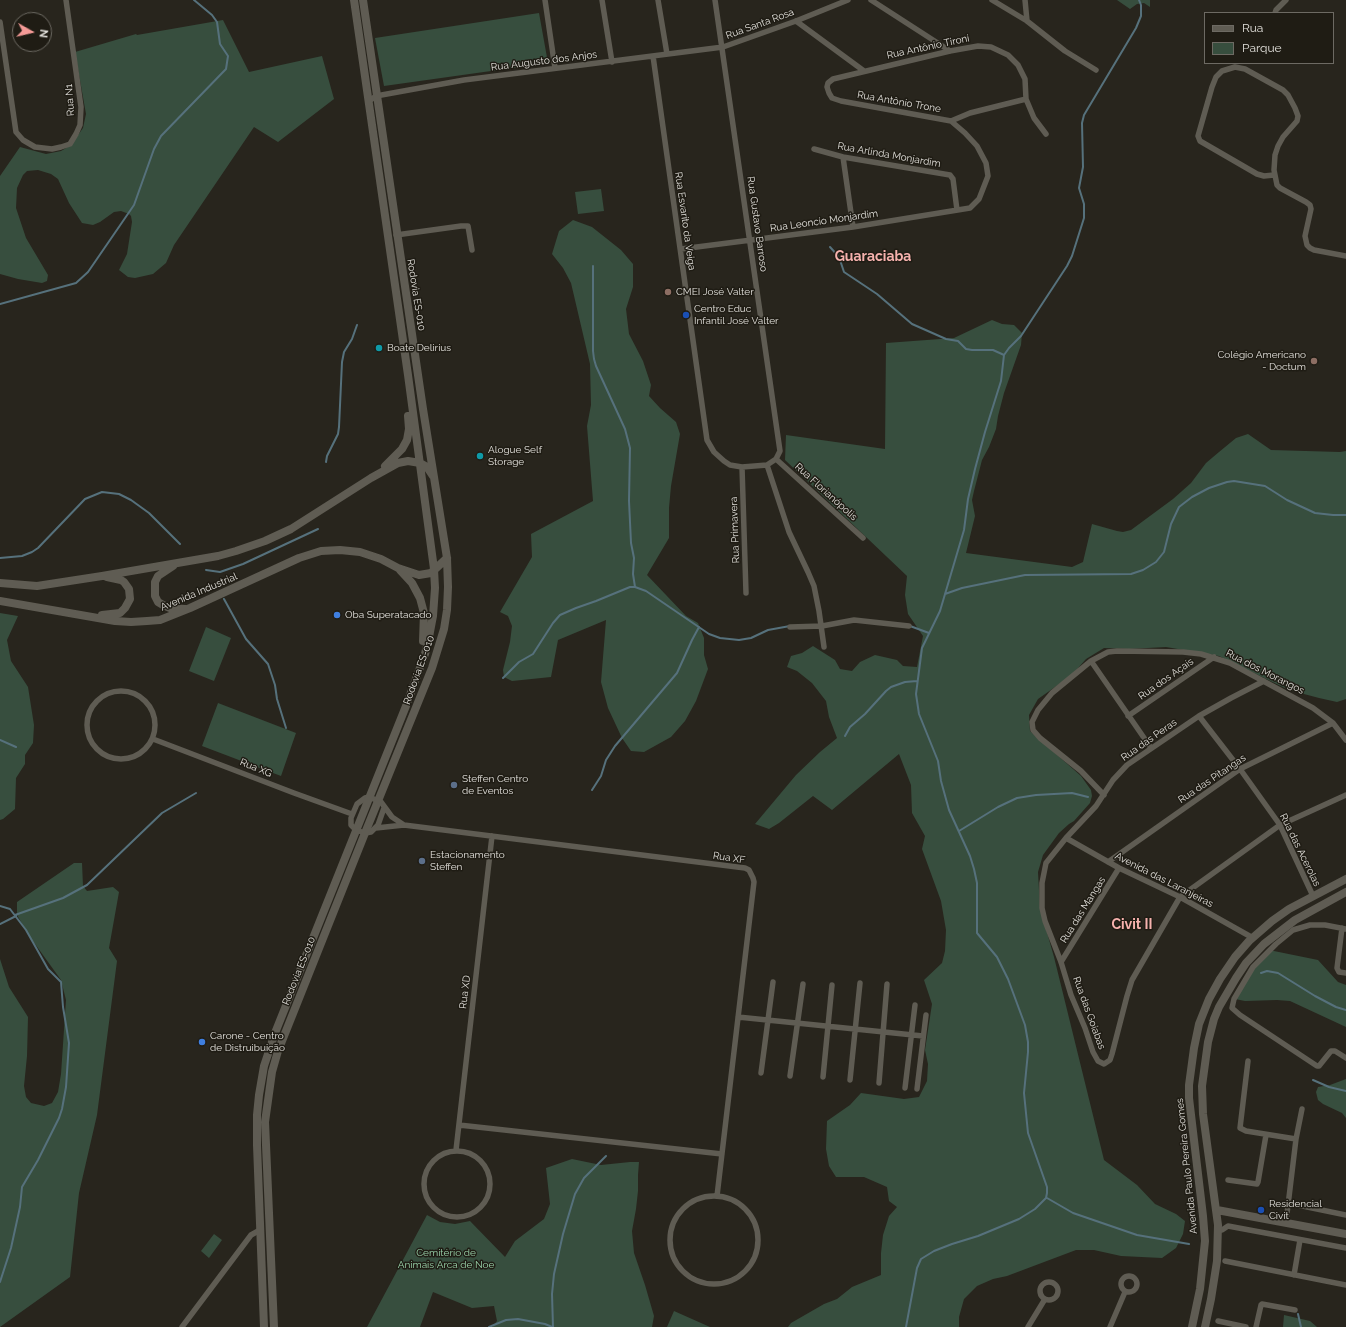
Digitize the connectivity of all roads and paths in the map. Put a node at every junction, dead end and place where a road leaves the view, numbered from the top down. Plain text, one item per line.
1 (66, 0) edge
2 (354, 0) edge
3 (363, 0) edge
4 (545, 0) edge
5 (602, 0) edge
6 (658, 0) edge
7 (716, 0) edge
8 (848, 0) edge
9 (871, 0) edge
10 (992, 0) edge
11 (1025, 0) edge
12 (1286, 0) edge
13 (1275, 12) edge
14 (796, 21) junction
15 (1027, 21) junction
16 (0, 22) edge
17 (723, 47) junction
18 (950, 51) junction
19 (667, 54) junction
20 (653, 56) junction
21 (612, 62) junction
22 (555, 68) junction
23 (1096, 70) dead end
24 (864, 71) junction
25 (833, 79) joint
26 (372, 99) junction
27 (1026, 99) junction
28 (950, 121) junction
29 (1046, 134) dead end
30 (814, 149) dead end
31 (843, 157) junction
32 (1274, 175) junction
33 (970, 208) joint
34 (957, 210) junction
35 (853, 227) junction
36 (396, 235) junction
37 (750, 240) junction
38 (680, 249) junction
39 (472, 250) dead end
40 (1346, 256) edge
41 (408, 375) junction
42 (780, 451) joint
43 (776, 459) junction
44 (420, 462) junction
45 (767, 465) junction
46 (742, 467) junction
47 (434, 477) junction
48 (371, 478) junction
49 (863, 538) dead end
50 (447, 558) junction
51 (177, 563) junction
52 (398, 568) junction
53 (434, 569) junction
54 (102, 576) junction
55 (0, 583) edge
56 (746, 594) dead end
57 (0, 601) edge
58 (190, 608) junction
59 (93, 616) junction
60 (822, 626) junction
61 (909, 626) dead end
62 (790, 627) dead end
63 (824, 647) dead end
64 (1214, 657) junction
65 (1091, 662) junction
66 (1264, 682) junction
67 (406, 706) junction
68 (1128, 716) junction
69 (1199, 716) junction
70 (1332, 723) junction
71 (152, 739) junction
72 (1346, 740) edge
73 (1151, 748) junction
74 (1240, 769) junction
75 (1104, 795) junction
76 (1346, 796) edge
77 (369, 797) junction
78 (378, 800) junction
79 (384, 808) junction
80 (352, 814) junction
81 (404, 825) junction
82 (1280, 825) junction
83 (376, 828) junction
84 (356, 830) junction
85 (365, 833) junction
86 (492, 836) junction
87 (1066, 838) junction
88 (1108, 862) junction
89 (1119, 868) junction
90 (1346, 879) edge
91 (1346, 892) edge
92 (1313, 896) junction
93 (1180, 897) junction
94 (1344, 928) edge
95 (1253, 938) junction
96 (1061, 962) junction
97 (1346, 973) edge
98 (774, 982) dead end
99 (860, 982) dead end
100 (803, 984) dead end
101 (887, 984) dead end
102 (832, 985) dead end
103 (915, 1005) dead end
104 (926, 1016) dead end
105 (738, 1017) junction
106 (769, 1020) junction
107 (798, 1022) junction
108 (828, 1025) junction
109 (856, 1028) junction
110 (884, 1031) junction
111 (912, 1034) junction
112 (923, 1036) junction
113 (1346, 1058) edge
114 (1248, 1061) dead end
115 (761, 1073) dead end
116 (790, 1076) dead end
117 (823, 1076) dead end
118 (850, 1080) dead end
119 (879, 1083) dead end
120 (905, 1088) dead end
121 (917, 1089) dead end
122 (1302, 1109) dead end
123 (459, 1125) junction
124 (1266, 1135) junction
125 (1296, 1139) junction
126 (456, 1150) junction
127 (722, 1154) junction
128 (1228, 1180) dead end
129 (717, 1196) junction
130 (1288, 1202) junction
131 (1217, 1210) junction
132 (1346, 1215) edge
133 (1286, 1222) junction
134 (260, 1230) junction
135 (1218, 1230) junction
136 (1346, 1234) edge
137 (1300, 1240) junction
138 (1346, 1248) edge
139 (1225, 1261) dead end
140 (1294, 1275) junction
141 (1346, 1285) edge
142 (1125, 1292) dead end
143 (1045, 1299) dead end
144 (1295, 1310) dead end
145 (1218, 1321) dead end
146 (182, 1327) edge
147 (264, 1327) edge
148 (274, 1327) edge
149 (1028, 1327) edge
150 (1110, 1327) edge
151 (1192, 1327) edge
152 (1205, 1327) edge
153 (1246, 1327) edge
154 (1256, 1327) edge

1 - 16 street, Rua N1
2 - 26 main road, Rodovia ES-010
3 - 26 main road, Rodovia ES-010
4 - 22 street
5 - 21 street
6 - 19 street
7 - 17 street, Rua Gustavo Barroso
8 - 14 street, Rua Santa Rosa
9 - 18 street
10 - 15 street
11 - 15 street
12 - 13 street
14 - 17 street, Rua Santa Rosa
14 - 24 street
15 - 23 street
17 - 19 street, Rua Augusto dos Anjos
17 - 37 street, Rua Gustavo Barroso
18 - 24 street, Rua Antônio Tironi
18 - 27 street, Rua Antônio Tironi
19 - 20 street, Rua Augusto dos Anjos
20 - 21 street, Rua Augusto dos Anjos
20 - 38 street, Rua Esvarito da Veiga
21 - 22 street, Rua Augusto dos Anjos
22 - 26 street, Rua Augusto dos Anjos
24 - 25 street, Rua Antônio Tironi
25 - 28 street, Rua Antônio Trone
26 - 36 main road, Rodovia ES-010
26 - 41 main road, Rodovia ES-010
27 - 28 street
27 - 29 street, Rua Antônio Tironi
28 - 33 street, Rua Antônio Trone
30 - 31 street, Rua Arlinda Monjardim
31 - 34 street, Rua Arlinda Monjardim
31 - 35 street
32 - 32 street
32 - 40 street
33 - 34 street, Rua Leoncio Monjardim
34 - 35 street, Rua Leoncio Monjardim
35 - 37 street, Rua Leoncio Monjardim
36 - 39 street
36 - 47 main road, Rodovia ES-010
37 - 38 street, Rua Leoncio Monjardim
37 - 42 street, Rua Gustavo Barroso
38 - 46 street, Rua Esvarito da Veiga
41 - 44 main road, Rodovia ES-010
41 - 48 main road
42 - 43 street, Rua Esvarito da Veiga
43 - 45 street, Rua Esvarito da Veiga
43 - 49 street, Rua Florianópolis
44 - 47 main road
44 - 48 main road
44 - 53 main road, Rodovia ES-010
45 - 46 street, Rua Esvarito da Veiga
45 - 60 street
46 - 56 street, Rua Primavera
47 - 50 main road, Rodovia ES-010
48 - 51 main road
50 - 53 main road
50 - 78 main road, Rodovia ES-010
51 - 54 main road
51 - 58 main road
52 - 53 main road, Avenida Industrial
52 - 58 main road, Avenida Industrial
52 - 67 main road, Avenida Industrial
53 - 67 main road, Rodovia ES-010
54 - 55 main road
54 - 59 main road
57 - 59 main road, Avenida Industrial
58 - 59 main road, Avenida Industrial
60 - 61 street
60 - 62 street
60 - 63 street
64 - 65 street, Rua dos Morangos
64 - 66 street, Rua dos Morangos
64 - 68 street, Rua dos Açaís
65 - 68 street
65 - 75 street, Rua dos Morangos
66 - 69 street, Rua das Peras
66 - 70 street, Rua dos Morangos
67 - 77 main road, Rodovia ES-010
68 - 73 street
69 - 73 street, Rua das Peras
69 - 74 street, Rua das Acerolas
70 - 72 street, Rua dos Morangos
70 - 74 street, Rua das Pitangas
71 - 71 street
71 - 80 street, Rua XG
73 - 75 street, Rua das Peras
74 - 82 street, Rua das Acerolas
74 - 88 street, Rua das Pitangas
75 - 87 street, Rua das Peras
76 - 82 street
77 - 78 street
77 - 80 street
77 - 84 main road, Rodovia ES-010
78 - 79 street
78 - 85 main road, Rodovia ES-010
79 - 81 street
79 - 83 street
80 - 84 street
81 - 83 street, Rua XF
81 - 86 street, Rua XF
82 - 92 street, Rua das Acerolas
82 - 93 street
83 - 85 street, Rua XF
84 - 85 street
84 - 134 main road, Rodovia ES-010
85 - 148 main road, Rodovia ES-010
86 - 105 street, Rua XF
86 - 123 street, Rua XD
87 - 88 street, Avenida das Laranjeiras
87 - 96 street, Rua das Goiabas
88 - 89 street, Avenida das Laranjeiras
89 - 93 street, Avenida das Laranjeiras
89 - 96 street, Rua das Mangas
90 - 92 main road, Avenida Paulo Pereira Gomes
91 - 131 main road
92 - 95 main road, Avenida Paulo Pereira Gomes
93 - 95 street, Avenida das Laranjeiras
93 - 96 street, Rua das Goiabas
94 - 97 street
94 - 113 street
95 - 151 main road, Avenida Paulo Pereira Gomes
98 - 106 street
99 - 109 street
100 - 107 street
101 - 110 street
102 - 108 street
103 - 111 street
104 - 112 street
105 - 106 street
105 - 127 street, Rua XF
106 - 107 street
106 - 115 street
107 - 108 street
107 - 116 street
108 - 109 street
108 - 117 street
109 - 110 street
109 - 118 street
110 - 111 street
110 - 119 street
111 - 112 street
111 - 120 street
112 - 121 street
114 - 124 street
122 - 125 street
123 - 126 street, Rua XD
123 - 127 street
124 - 125 street
124 - 128 street
125 - 130 street
126 - 126 street
127 - 129 street, Rua XF
129 - 129 street
130 - 132 street
130 - 133 street
131 - 133 main road
131 - 135 main road
133 - 136 main road
134 - 146 street
134 - 147 main road, Rodovia ES-010
135 - 137 street
135 - 152 main road
137 - 138 street
137 - 140 street
139 - 140 street
140 - 141 street
142 - 150 street
143 - 149 street
144 - 154 street
145 - 153 street

